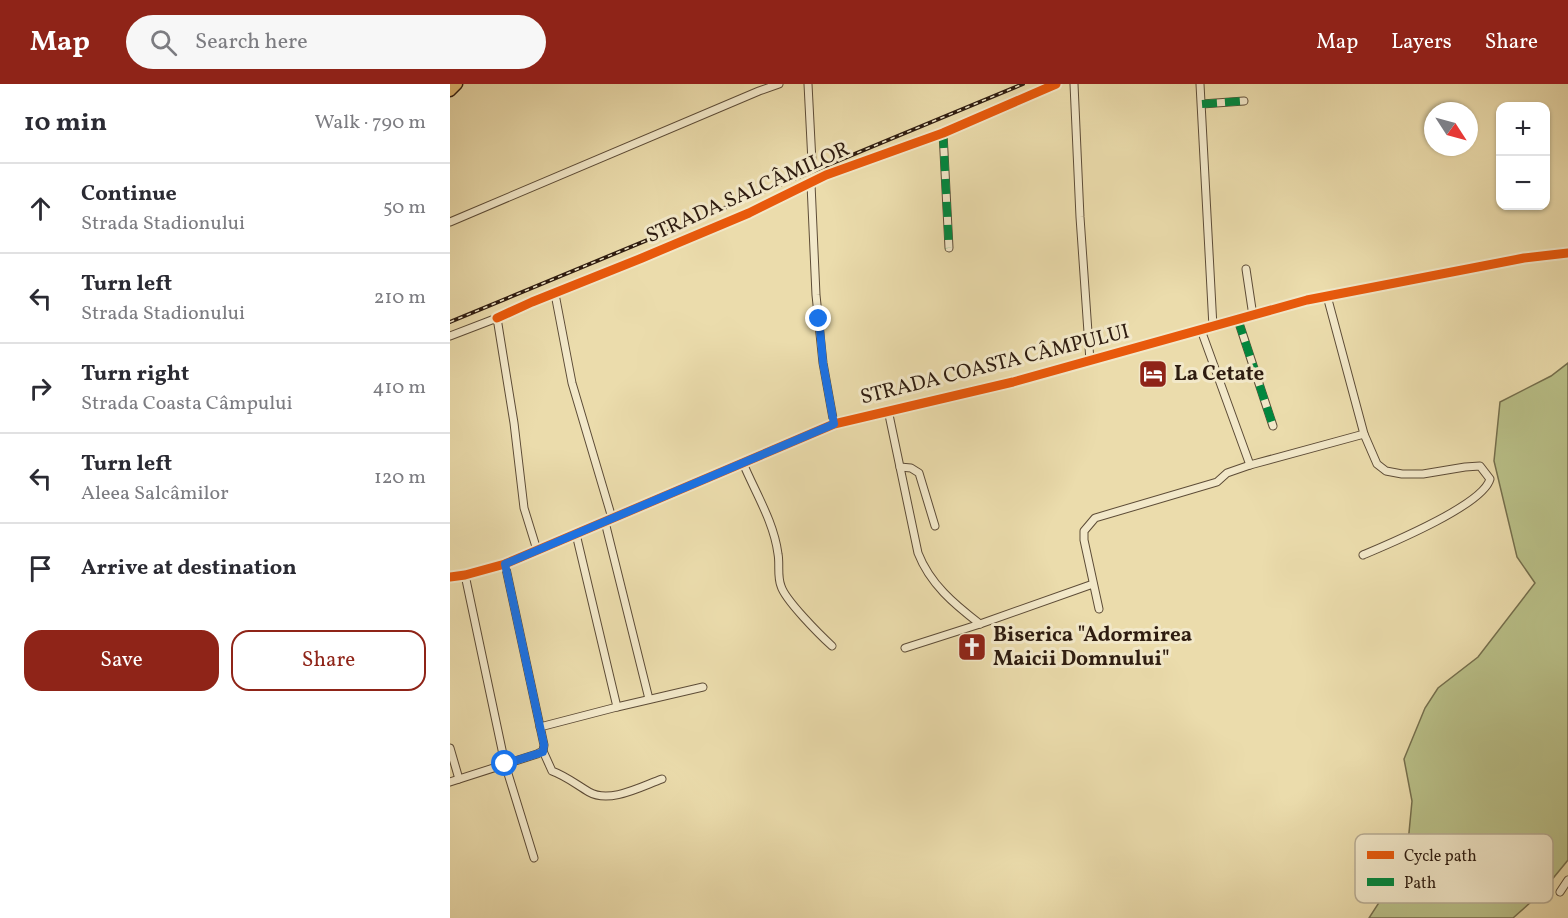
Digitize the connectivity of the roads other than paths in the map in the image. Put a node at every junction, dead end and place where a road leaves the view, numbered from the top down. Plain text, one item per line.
1 (457, 84) edge
2 (779, 84) edge
3 (808, 84) edge
4 (1056, 84) edge
5 (1074, 84) edge
6 (1200, 84) edge
7 (759, 87) edge
8 (450, 91) edge
9 (1244, 101) dead end
10 (1202, 104) junction
11 (943, 133) junction
12 (812, 162) dead end
13 (811, 184) junction
14 (450, 222) edge
15 (949, 248) dead end
16 (1568, 253) edge
17 (1246, 269) dead end
18 (555, 294) junction
19 (1328, 296) junction
20 (1253, 316) junction
21 (497, 318) junction
22 (1238, 320) junction
23 (1213, 327) junction
24 (1202, 330) junction
25 (450, 336) edge
26 (1090, 361) junction
27 (888, 410) junction
28 (834, 424) junction
29 (1274, 426) dead end
30 (1364, 434) junction
31 (743, 463) junction
32 (1250, 465) junction
33 (900, 467) junction
34 (609, 520) junction
35 (934, 526) dead end
36 (576, 534) junction
37 (537, 550) junction
38 (1362, 555) dead end
39 (505, 564) junction
40 (465, 575) junction
41 (450, 578) edge
42 (1093, 584) junction
43 (1099, 609) dead end
44 (980, 624) junction
45 (832, 646) dead end
46 (905, 648) dead end
47 (703, 687) dead end
48 (650, 699) junction
49 (617, 706) junction
50 (540, 727) junction
51 (450, 748) edge
52 (543, 752) junction
53 (505, 764) junction
54 (459, 779) junction
55 (662, 779) dead end
56 (450, 782) edge
57 (534, 858) dead end
58 (1568, 880) edge
59 (1560, 892) dead end

1 - 8 main road
2 - 7 street
3 - 12 street
4 - 11 street, STRADA SALCÂMILOR
5 - 26 street
6 - 10 street
7 - 14 street
9 - 10 street
10 - 23 street
11 - 13 street, STRADA SALCÂMILOR
11 - 15 street
13 - 18 street, STRADA SALCÂMILOR
13 - 28 street
16 - 19 street, STRADA COASTA CÂMPULUI
17 - 20 street
18 - 21 street, STRADA SALCÂMILOR
18 - 34 street
19 - 20 street, STRADA COASTA CÂMPULUI
19 - 30 street
20 - 22 street, STRADA COASTA CÂMPULUI
21 - 25 street, STRADA SALCÂMILOR
21 - 37 street
22 - 23 street, STRADA COASTA CÂMPULUI
22 - 29 street
23 - 24 street, STRADA COASTA CÂMPULUI
24 - 26 street, STRADA COASTA CÂMPULUI
24 - 32 street
26 - 27 street, STRADA COASTA CÂMPULUI
27 - 28 street, STRADA COASTA CÂMPULUI
27 - 33 street
28 - 31 street, STRADA COASTA CÂMPULUI
30 - 32 street
30 - 38 street
31 - 34 street, STRADA COASTA CÂMPULUI
31 - 45 street
32 - 42 street
33 - 35 street
33 - 44 street
34 - 36 street, STRADA COASTA CÂMPULUI
34 - 48 street
36 - 37 street, STRADA COASTA CÂMPULUI
36 - 49 street
37 - 39 street, STRADA COASTA CÂMPULUI
39 - 40 street, STRADA COASTA CÂMPULUI
39 - 50 street
40 - 41 street, STRADA COASTA CÂMPULUI
40 - 53 street
42 - 43 street
42 - 44 street
44 - 46 street
47 - 48 street
48 - 49 street
49 - 50 street
50 - 52 street
51 - 54 street
52 - 53 street
52 - 55 street
53 - 54 street
53 - 57 street
54 - 56 street
58 - 59 street

